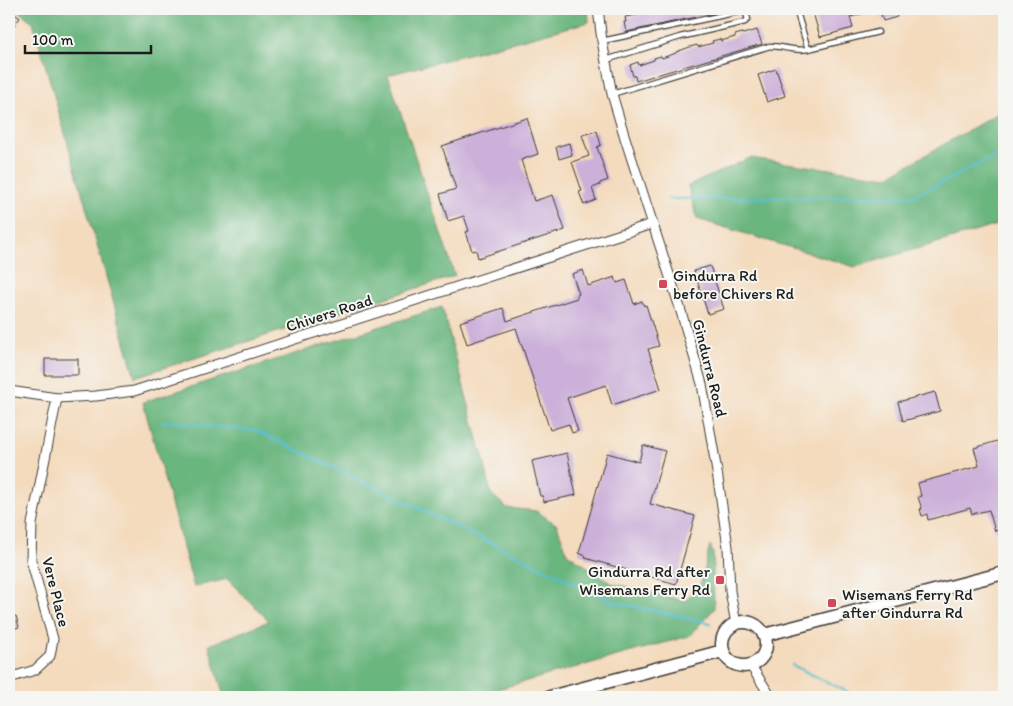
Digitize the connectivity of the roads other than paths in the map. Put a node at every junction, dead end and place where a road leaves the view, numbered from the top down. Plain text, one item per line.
1 (598, 9) edge
2 (796, 9) edge
3 (878, 32) dead end
4 (602, 41) junction
5 (808, 50) junction
6 (606, 60) junction
7 (612, 94) junction
8 (652, 224) junction
9 (9, 391) edge
10 (57, 398) junction
11 (1004, 573) edge
12 (736, 624) junction
13 (764, 635) junction
14 (723, 651) junction
15 (751, 666) junction
16 (9, 678) edge
17 (550, 697) edge
18 (771, 697) edge

1 - 4 street, Gindurra Road
2 - 5 lane
3 - 5 lane
4 - 6 street, Gindurra Road
4 - 6 lane
5 - 7 lane
6 - 7 street, Gindurra Road
7 - 8 street, Gindurra Road
8 - 10 street, Chivers Road
8 - 12 street, Gindurra Road
9 - 10 street, Chivers Road
10 - 16 street, Vere Place
11 - 13 main road
12 - 13 main road
12 - 14 main road
13 - 15 main road
14 - 15 main road
14 - 17 main road
15 - 18 street

